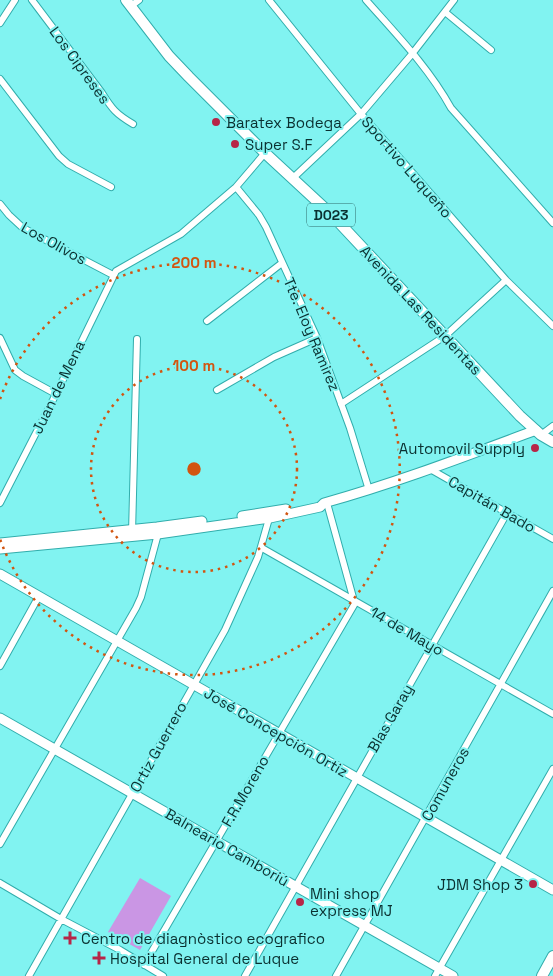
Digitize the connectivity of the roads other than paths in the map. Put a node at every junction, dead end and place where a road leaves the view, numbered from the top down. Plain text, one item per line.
1 (15, 0) edge
2 (32, 0) edge
3 (269, 0) edge
4 (366, 0) edge
5 (454, 0) edge
6 (132, 2) edge
7 (445, 12) junction
8 (0, 24) edge
9 (491, 50) dead end
10 (412, 54) junction
11 (0, 79) edge
12 (361, 114) junction
13 (133, 124) dead end
14 (265, 153) junction
15 (293, 178) junction
16 (111, 187) dead end
17 (236, 187) junction
18 (0, 204) edge
19 (553, 222) edge
20 (282, 263) junction
21 (115, 273) junction
22 (506, 280) junction
23 (207, 321) dead end
24 (553, 326) edge
25 (445, 336) junction
26 (0, 338) edge
27 (317, 338) junction
28 (137, 339) dead end
29 (217, 390) dead end
30 (56, 394) junction
31 (341, 404) junction
32 (553, 426) edge
33 (538, 432) junction
34 (553, 442) edge
35 (430, 469) junction
36 (370, 490) junction
37 (0, 503) edge
38 (326, 503) junction
39 (507, 513) junction
40 (270, 515) junction
41 (132, 533) junction
42 (158, 534) junction
43 (553, 539) edge
44 (0, 543) edge
45 (262, 548) junction
46 (0, 549) edge
47 (0, 574) edge
48 (553, 591) edge
49 (39, 596) junction
50 (354, 600) junction
51 (118, 641) junction
52 (432, 645) junction
53 (0, 666) edge
54 (194, 684) junction
55 (501, 684) junction
56 (553, 714) edge
57 (0, 718) edge
58 (279, 733) junction
59 (55, 749) junction
60 (553, 769) edge
61 (357, 778) junction
62 (132, 793) junction
63 (426, 817) junction
64 (216, 841) junction
65 (0, 844) edge
66 (501, 860) junction
67 (0, 883) edge
68 (295, 886) junction
69 (553, 890) edge
70 (61, 919) junction
71 (364, 925) junction
72 (553, 956) edge
73 (144, 965) junction
74 (437, 972) edge
75 (29, 976) edge
76 (163, 976) edge
77 (245, 976) edge
78 (336, 976) edge
79 (453, 976) edge
80 (542, 976) edge

1 - 8 street
2 - 13 street, Los Cipreses
3 - 12 street, Sportivo Luqueño
4 - 10 street
5 - 7 street
6 - 14 main road, Avenida Las Residentas / D023
7 - 9 street
7 - 10 street
10 - 12 street
10 - 19 street
11 - 16 street
12 - 15 street
12 - 22 street, Sportivo Luqueño
14 - 15 main road, Avenida Las Residentas / D023
14 - 17 street
15 - 25 main road, Avenida Las Residentas / D023
17 - 20 street, Tte. Eloy Ramirez
17 - 21 street
18 - 21 street, Los Olivos
20 - 23 street
20 - 27 street, Tte. Eloy Ramirez
21 - 30 street, Juan de Mena
22 - 24 street, Sportivo Luqueño
22 - 25 street
25 - 31 street
25 - 33 main road, Avenida Las Residentas / D023
26 - 30 street
27 - 29 street
27 - 31 street, Tte. Eloy Ramirez
28 - 41 street
30 - 37 street, Juan de Mena
31 - 36 street, Tte. Eloy Ramirez
32 - 33 street
33 - 34 main road, Avenida Las Residentas / D023
33 - 35 street
35 - 36 street
35 - 39 street, Capitán Bado
36 - 38 street
38 - 40 street
38 - 50 street
39 - 43 street, Capitán Bado
39 - 52 street, Blas Garay
40 - 41 street
40 - 42 street
40 - 45 street, Ortiz Guerrero
41 - 42 street
41 - 44 street
41 - 46 street
42 - 51 street
45 - 50 street, 14 de Mayo
45 - 54 street, Ortiz Guerrero
47 - 49 street, José Concepción Ortiz
48 - 55 street, Comuneros
49 - 51 street, José Concepción Ortiz
49 - 53 street
50 - 52 street, 14 de Mayo
50 - 58 street, F.R.Moreno
51 - 54 street, José Concepción Ortiz
51 - 59 street
52 - 55 street, 14 de Mayo
52 - 61 street, Blas Garay
54 - 58 street, José Concepción Ortiz
54 - 62 street, Ortiz Guerrero
55 - 56 street, 14 de Mayo
55 - 63 street, Comuneros
57 - 59 street, Balneario Camboriú
58 - 61 street, José Concepción Ortiz
58 - 64 street, F.R.Moreno
59 - 62 street, Balneario Camboriú
59 - 65 street
60 - 66 street
61 - 63 street, José Concepción Ortiz
61 - 68 street, Blas Garay
62 - 64 street, Balneario Camboriú
62 - 70 street, Ortiz Guerrero
63 - 66 street, José Concepción Ortiz
63 - 71 street, Comuneros
64 - 68 street, Balneario Camboriú
64 - 73 street, F.R.Moreno
66 - 69 street, José Concepción Ortiz
66 - 74 street
67 - 70 street
68 - 71 street, Balneario Camboriú
68 - 77 street, Blas Garay
70 - 73 street
70 - 75 street, Ortiz Guerrero
71 - 74 street, Balneario Camboriú
71 - 78 street, Comuneros
72 - 80 main road
73 - 76 street
74 - 79 street, Balneario Camboriú

